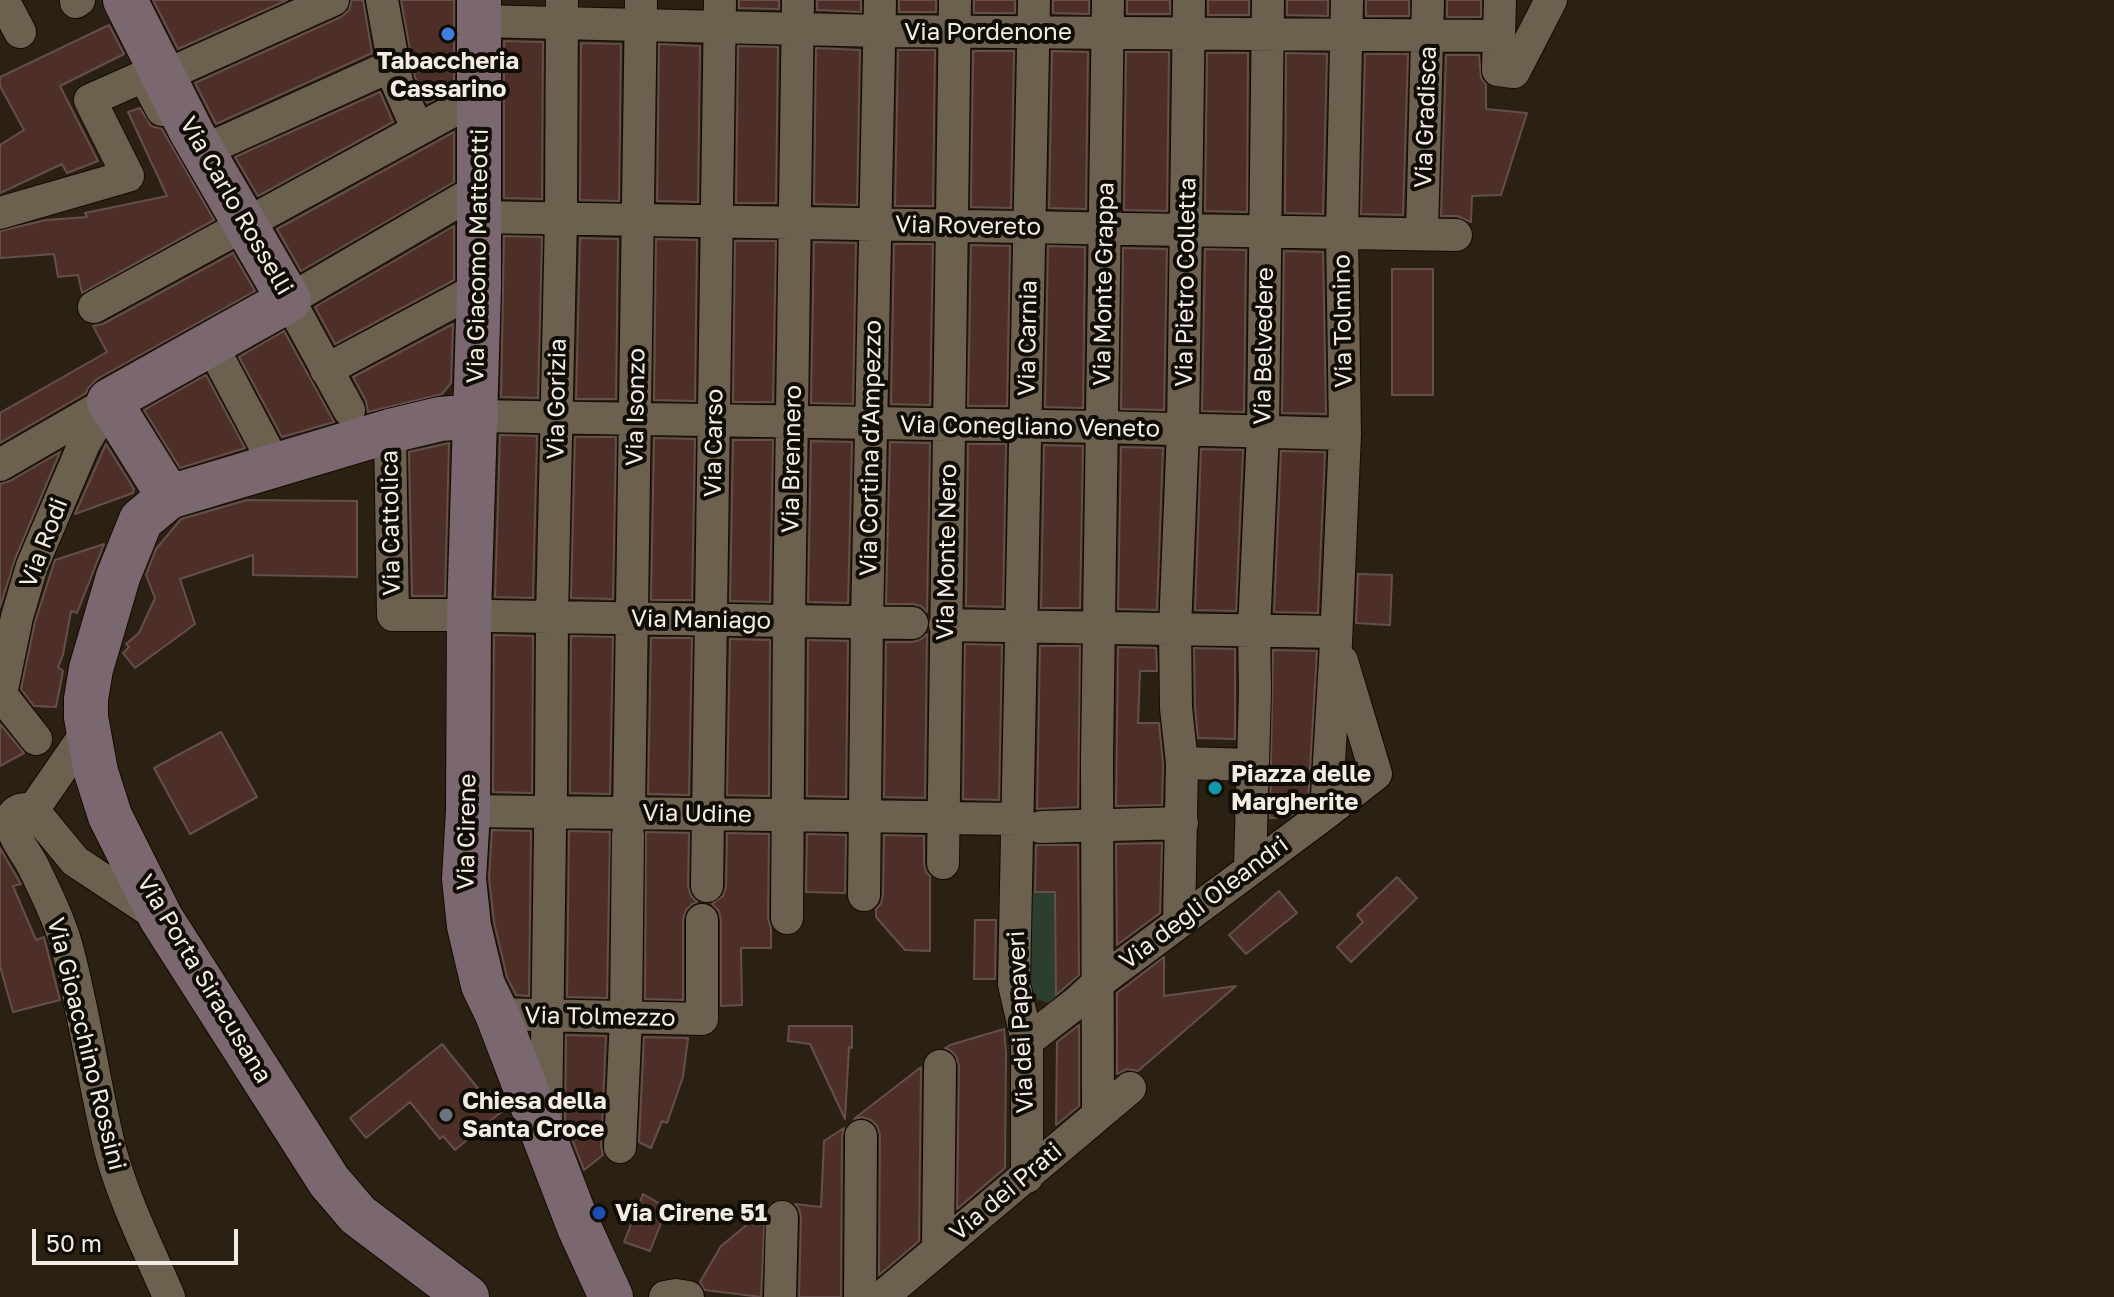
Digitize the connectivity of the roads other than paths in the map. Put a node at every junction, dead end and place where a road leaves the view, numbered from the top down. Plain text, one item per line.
1 (333, 0) edge
2 (382, 0) edge
3 (955, 0) edge
4 (1034, 0) edge
5 (1108, 0) edge
6 (1189, 0) edge
7 (1268, 0) edge
8 (1347, 0) edge
9 (1428, 0) edge
10 (1500, 0) edge
11 (1551, 0) edge
12 (129, 1) edge
13 (479, 11) edge
14 (562, 12) edge
15 (641, 13) edge
16 (720, 14) edge
17 (798, 15) edge
18 (880, 16) edge
19 (954, 32) junction
20 (1034, 33) junction
21 (1108, 33) junction
22 (1189, 34) junction
23 (1268, 34) junction
24 (1346, 35) junction
25 (1428, 35) junction
26 (1498, 36) junction
27 (393, 65) junction
28 (164, 76) junction
29 (480, 96) junction
30 (418, 130) junction
31 (197, 142) junction
32 (479, 203) junction
33 (0, 213) edge
34 (561, 218) junction
35 (639, 220) junction
36 (717, 221) junction
37 (796, 222) junction
38 (877, 224) junction
39 (246, 225) junction
40 (952, 225) junction
41 (1031, 227) junction
42 (1103, 229) junction
43 (1187, 230) junction
44 (1266, 231) junction
45 (1342, 232) junction
46 (1422, 234) junction
47 (1456, 235) dead end
48 (479, 288) junction
49 (289, 300) junction
50 (94, 307) dead end
51 (211, 344) junction
52 (326, 370) junction
53 (109, 401) junction
54 (349, 410) dead end
55 (476, 416) junction
56 (557, 418) junction
57 (635, 419) junction
58 (714, 421) junction
59 (792, 422) junction
60 (872, 424) junction
61 (949, 426) junction
62 (1026, 427) junction
63 (1102, 427) junction
64 (1183, 430) junction
65 (390, 431) junction
66 (1263, 432) junction
67 (1345, 434) junction
68 (265, 446) dead end
69 (0, 465) edge
70 (169, 497) junction
71 (393, 615) joint
72 (480, 616) junction
73 (552, 617) junction
74 (631, 618) junction
75 (711, 620) junction
76 (789, 621) junction
77 (867, 623) junction
78 (912, 623) dead end
79 (945, 625) junction
80 (1022, 627) junction
81 (1100, 628) junction
82 (1175, 629) junction
83 (1254, 630) junction
84 (1336, 637) junction
85 (0, 693) edge
86 (89, 729) junction
87 (36, 739) dead end
88 (1182, 763) junction
89 (1252, 765) junction
90 (551, 797) dead end
91 (33, 810) junction
92 (468, 811) junction
93 (1326, 813) junction
94 (709, 814) junction
95 (788, 815) junction
96 (866, 816) junction
97 (935, 818) junction
98 (1030, 823) junction
99 (1174, 823) junction
100 (629, 824) junction
101 (1097, 826) junction
102 (550, 831) dead end
103 (943, 863) dead end
104 (1250, 867) junction
105 (707, 886) dead end
106 (864, 895) dead end
107 (161, 918) junction
108 (787, 918) dead end
109 (702, 920) dead end
110 (1179, 922) junction
111 (1098, 983) junction
112 (497, 1014) junction
113 (547, 1016) junction
114 (626, 1018) junction
115 (1027, 1041) junction
116 (940, 1066) dead end
117 (1130, 1088) dead end
118 (1098, 1115) junction
119 (861, 1136) dead end
120 (545, 1143) junction
121 (620, 1147) dead end
122 (1027, 1177) junction
123 (782, 1217) dead end
124 (938, 1249) junction
125 (169, 1297) edge
126 (467, 1297) edge
127 (611, 1297) edge
128 (665, 1297) edge
129 (688, 1297) edge
130 (780, 1297) edge
131 (860, 1297) edge
132 (882, 1297) edge

1 - 28 street
2 - 27 street
3 - 19 street, Via Monte Nero
4 - 20 street, Via Carnia
5 - 21 street, Via Monte Grappa
6 - 22 street, Via Pietro Colletta
7 - 23 street, Via Belvedere
8 - 24 street, Via Tolmino
9 - 25 street, Via Gradisca
10 - 26 street
11 - 26 street
12 - 28 main road, Via Carlo Rosselli
13 - 14 street, Via Pordenone
13 - 29 main road, Via Giacomo Matteotti
14 - 15 street, Via Pordenone
14 - 34 street, Via Gorizia
15 - 16 street, Via Pordenone
15 - 35 street, Via Isonzo
16 - 17 street, Via Pordenone
16 - 36 street, Via Carso
17 - 18 street, Via Pordenone
17 - 37 street, Via Brennero
18 - 19 street, Via Pordenone
18 - 38 street, Via Cortina d'Ampezzo
19 - 20 street, Via Pordenone
19 - 40 street, Via Monte Nero
20 - 21 street, Via Pordenone
20 - 41 street, Via Carnia
21 - 22 street, Via Pordenone
21 - 42 street, Via Monte Grappa
22 - 23 street, Via Pordenone
22 - 43 street, Via Pietro Colletta
23 - 24 street, Via Pordenone
23 - 44 street, Via Belvedere
24 - 25 street, Via Pordenone
24 - 45 street, Via Tolmino
25 - 26 street, Via Pordenone
25 - 46 street, Via Gradisca
27 - 30 street
27 - 31 street
28 - 31 main road, Via Carlo Rosselli
29 - 30 street
29 - 32 main road, Via Giacomo Matteotti
30 - 39 street
31 - 33 street
31 - 39 main road, Via Carlo Rosselli
32 - 34 street, Via Rovereto
32 - 48 main road, Via Giacomo Matteotti
32 - 49 street
34 - 35 street, Via Rovereto
34 - 56 street, Via Gorizia
35 - 36 street, Via Rovereto
35 - 57 street, Via Isonzo
36 - 37 street, Via Rovereto
36 - 58 street, Via Carso
37 - 38 street, Via Rovereto
37 - 59 street, Via Brennero
38 - 40 street, Via Rovereto
38 - 60 street, Via Cortina d'Ampezzo
39 - 49 main road, Via Carlo Rosselli
39 - 50 street
40 - 41 street, Via Rovereto
40 - 61 street, Via Monte Nero
41 - 42 street, Via Rovereto
41 - 62 street, Via Carnia
42 - 43 street, Via Rovereto
42 - 63 street, Via Monte Grappa
43 - 44 street, Via Rovereto
43 - 64 street, Via Pietro Colletta
44 - 45 street, Via Rovereto
44 - 66 street, Via Belvedere
45 - 46 street, Via Rovereto
45 - 67 street, Via Tolmino
46 - 47 street, Via Rovereto
48 - 52 street
48 - 55 main road, Via Giacomo Matteotti
49 - 51 main road
49 - 52 street, Via Carlo Rosselli
51 - 53 main road
51 - 68 street
52 - 54 street, Via Carlo Rosselli
53 - 69 street
53 - 70 main road
53 - 85 street, Via Rodi
55 - 56 street, Via Conegliano Veneto
55 - 65 main road, Via Porta Siracusana
55 - 72 main road, Via Cirene
56 - 57 street, Via Conegliano Veneto
56 - 73 street, Via Gorizia
57 - 58 street, Via Conegliano Veneto
57 - 74 street, Via Isonzo
58 - 59 street, Via Conegliano Veneto
58 - 75 street, Via Carso
59 - 60 street, Via Conegliano Veneto
59 - 76 street, Via Brennero
60 - 61 street, Via Conegliano Veneto
60 - 77 street, Via Cortina d'Ampezzo
61 - 62 street, Via Conegliano Veneto
61 - 79 street, Via Monte Nero
62 - 63 street, Via Conegliano Veneto
62 - 80 street, Via Carnia
63 - 64 street, Via Conegliano Veneto
63 - 81 street, Via Monte Grappa
64 - 66 street, Via Conegliano Veneto
64 - 82 street, Via Pietro Colletta
65 - 70 main road, Via Porta Siracusana
65 - 71 street, Via Cattolica
66 - 67 street, Via Conegliano Veneto
66 - 83 street, Via Belvedere
67 - 84 street, Via Tolmino
70 - 86 main road, Via Porta Siracusana
71 - 72 street, Via Maniago
72 - 73 street, Via Maniago
72 - 92 main road, Via Cirene
73 - 74 street, Via Maniago
73 - 90 street, Via Gorizia
74 - 75 street, Via Maniago
74 - 100 street, Via Isonzo
75 - 76 street, Via Maniago
75 - 94 street, Via Carso
76 - 77 street, Via Maniago
76 - 95 street, Via Brennero
77 - 78 street, Via Maniago
77 - 96 street, Via Cortina d'Ampezzo
79 - 80 street
79 - 97 street, Via Monte Nero
80 - 81 street
80 - 98 street, Via Carnia
81 - 82 street
81 - 101 street, Via Monte Grappa
82 - 83 street
82 - 88 street, Via Pietro Colletta
83 - 84 street
83 - 89 street, Via Belvedere
84 - 93 street
84 - 93 street, Via degli Oleandri
85 - 87 street
86 - 91 street
86 - 107 main road, Via Porta Siracusana
88 - 89 street
88 - 99 street, Via Pietro Colletta
89 - 104 street, Via Belvedere
91 - 107 street
91 - 125 street, Via Gioacchino Rossini
92 - 100 street, Via Udine
92 - 112 main road, Via Cirene
93 - 104 street, Via degli Oleandri
94 - 95 street, Via Udine
94 - 100 street, Via Udine
94 - 105 street, Via Carso
95 - 96 street, Via Udine
95 - 108 street, Via Brennero
96 - 97 street, Via Udine
96 - 106 street, Via Cortina d'Ampezzo
97 - 98 street, Via Udine
97 - 103 street, Via Monte Nero
98 - 101 street, Via Udine
98 - 115 street, Via dei Papaveri
99 - 101 street, Via Udine
99 - 110 street, Via Pietro Colletta
100 - 114 street, Via Isonzo
101 - 111 street, Via Monte Grappa
102 - 113 street
104 - 110 street, Via degli Oleandri
107 - 126 main road, Via Porta Siracusana
109 - 114 street, Via Tolmezzo
110 - 111 street, Via degli Oleandri
111 - 115 street, Via degli Oleandri
111 - 118 street, Via Monte Grappa
112 - 113 street, Via Tolmezzo
112 - 120 main road, Via Cirene
113 - 114 street, Via Tolmezzo
113 - 120 street
114 - 121 street, Via Isonzo
115 - 122 street, Via dei Papaveri
116 - 124 street
117 - 118 street, Via dei Prati
118 - 122 street, Via dei Prati
119 - 131 street
120 - 127 main road, Via Cirene
122 - 124 street, Via dei Prati
123 - 130 street
124 - 132 street, Via dei Prati
128 - 129 street

